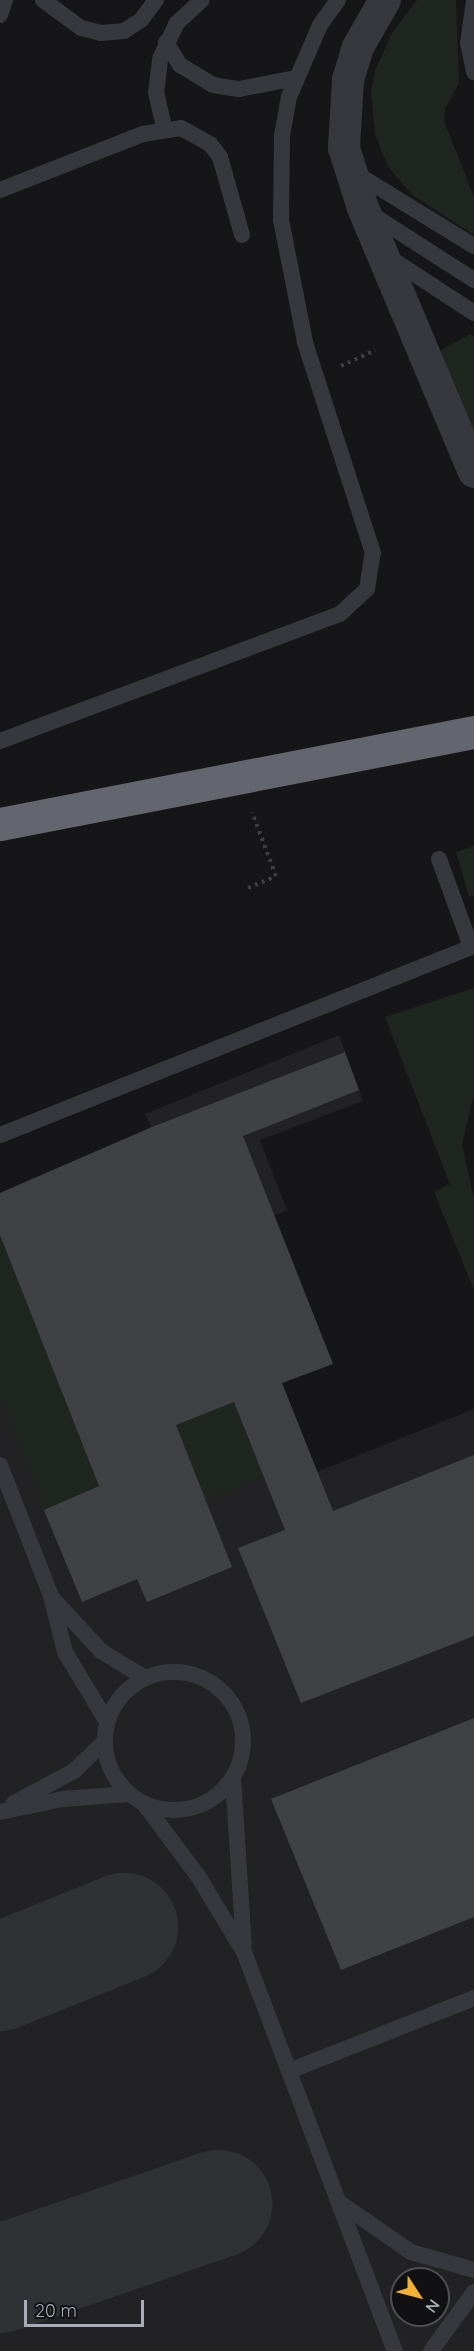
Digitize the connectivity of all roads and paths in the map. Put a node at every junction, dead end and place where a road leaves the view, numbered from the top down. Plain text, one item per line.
1 (5, 0) edge
2 (43, 0) edge
3 (156, 0) edge
4 (202, 0) edge
5 (338, 0) edge
6 (385, 0) edge
7 (474, 1) edge
8 (0, 15) edge
9 (166, 42) junction
10 (474, 72) edge
11 (296, 78) junction
12 (164, 128) junction
13 (349, 169) junction
14 (0, 190) edge
15 (363, 208) junction
16 (242, 235) dead end
17 (474, 246) edge
18 (384, 254) junction
19 (474, 280) edge
20 (474, 313) edge
21 (376, 350) dead end
22 (316, 378) junction
23 (474, 472) edge
24 (474, 732) edge
25 (0, 741) edge
26 (248, 803) dead end
27 (0, 824) edge
28 (439, 859) dead end
29 (248, 888) dead end
30 (472, 946) edge
31 (0, 1135) edge
32 (0, 1466) edge
33 (51, 1596) junction
34 (145, 1678) junction
35 (107, 1722) junction
36 (104, 1742) junction
37 (233, 1777) junction
38 (128, 1794) junction
39 (145, 1805) junction
40 (0, 1811) edge
41 (244, 1952) junction
42 (474, 1998) edge
43 (289, 2071) junction
44 (340, 2202) junction
45 (474, 2270) edge
46 (474, 2292) edge
47 (395, 2351) edge
48 (431, 2351) edge

1 - 8 lane
2 - 3 lane
4 - 9 lane
5 - 11 lane
6 - 13 street
7 - 10 lane
9 - 11 lane
9 - 12 lane
11 - 22 lane
12 - 14 lane
12 - 16 lane
13 - 15 street
13 - 17 lane
15 - 18 street
15 - 19 lane
18 - 20 lane
18 - 23 street
21 - 22 path
22 - 25 lane
24 - 27 highway
26 - 29 path
28 - 30 lane
30 - 31 lane
32 - 33 lane
33 - 34 lane
33 - 35 lane
34 - 35 lane
34 - 37 lane
35 - 36 lane
36 - 38 lane
36 - 40 lane
37 - 39 lane
37 - 41 lane
38 - 39 lane
38 - 40 lane
39 - 41 lane
41 - 43 lane
42 - 43 lane
43 - 44 lane
44 - 45 lane
44 - 47 lane
46 - 48 lane

